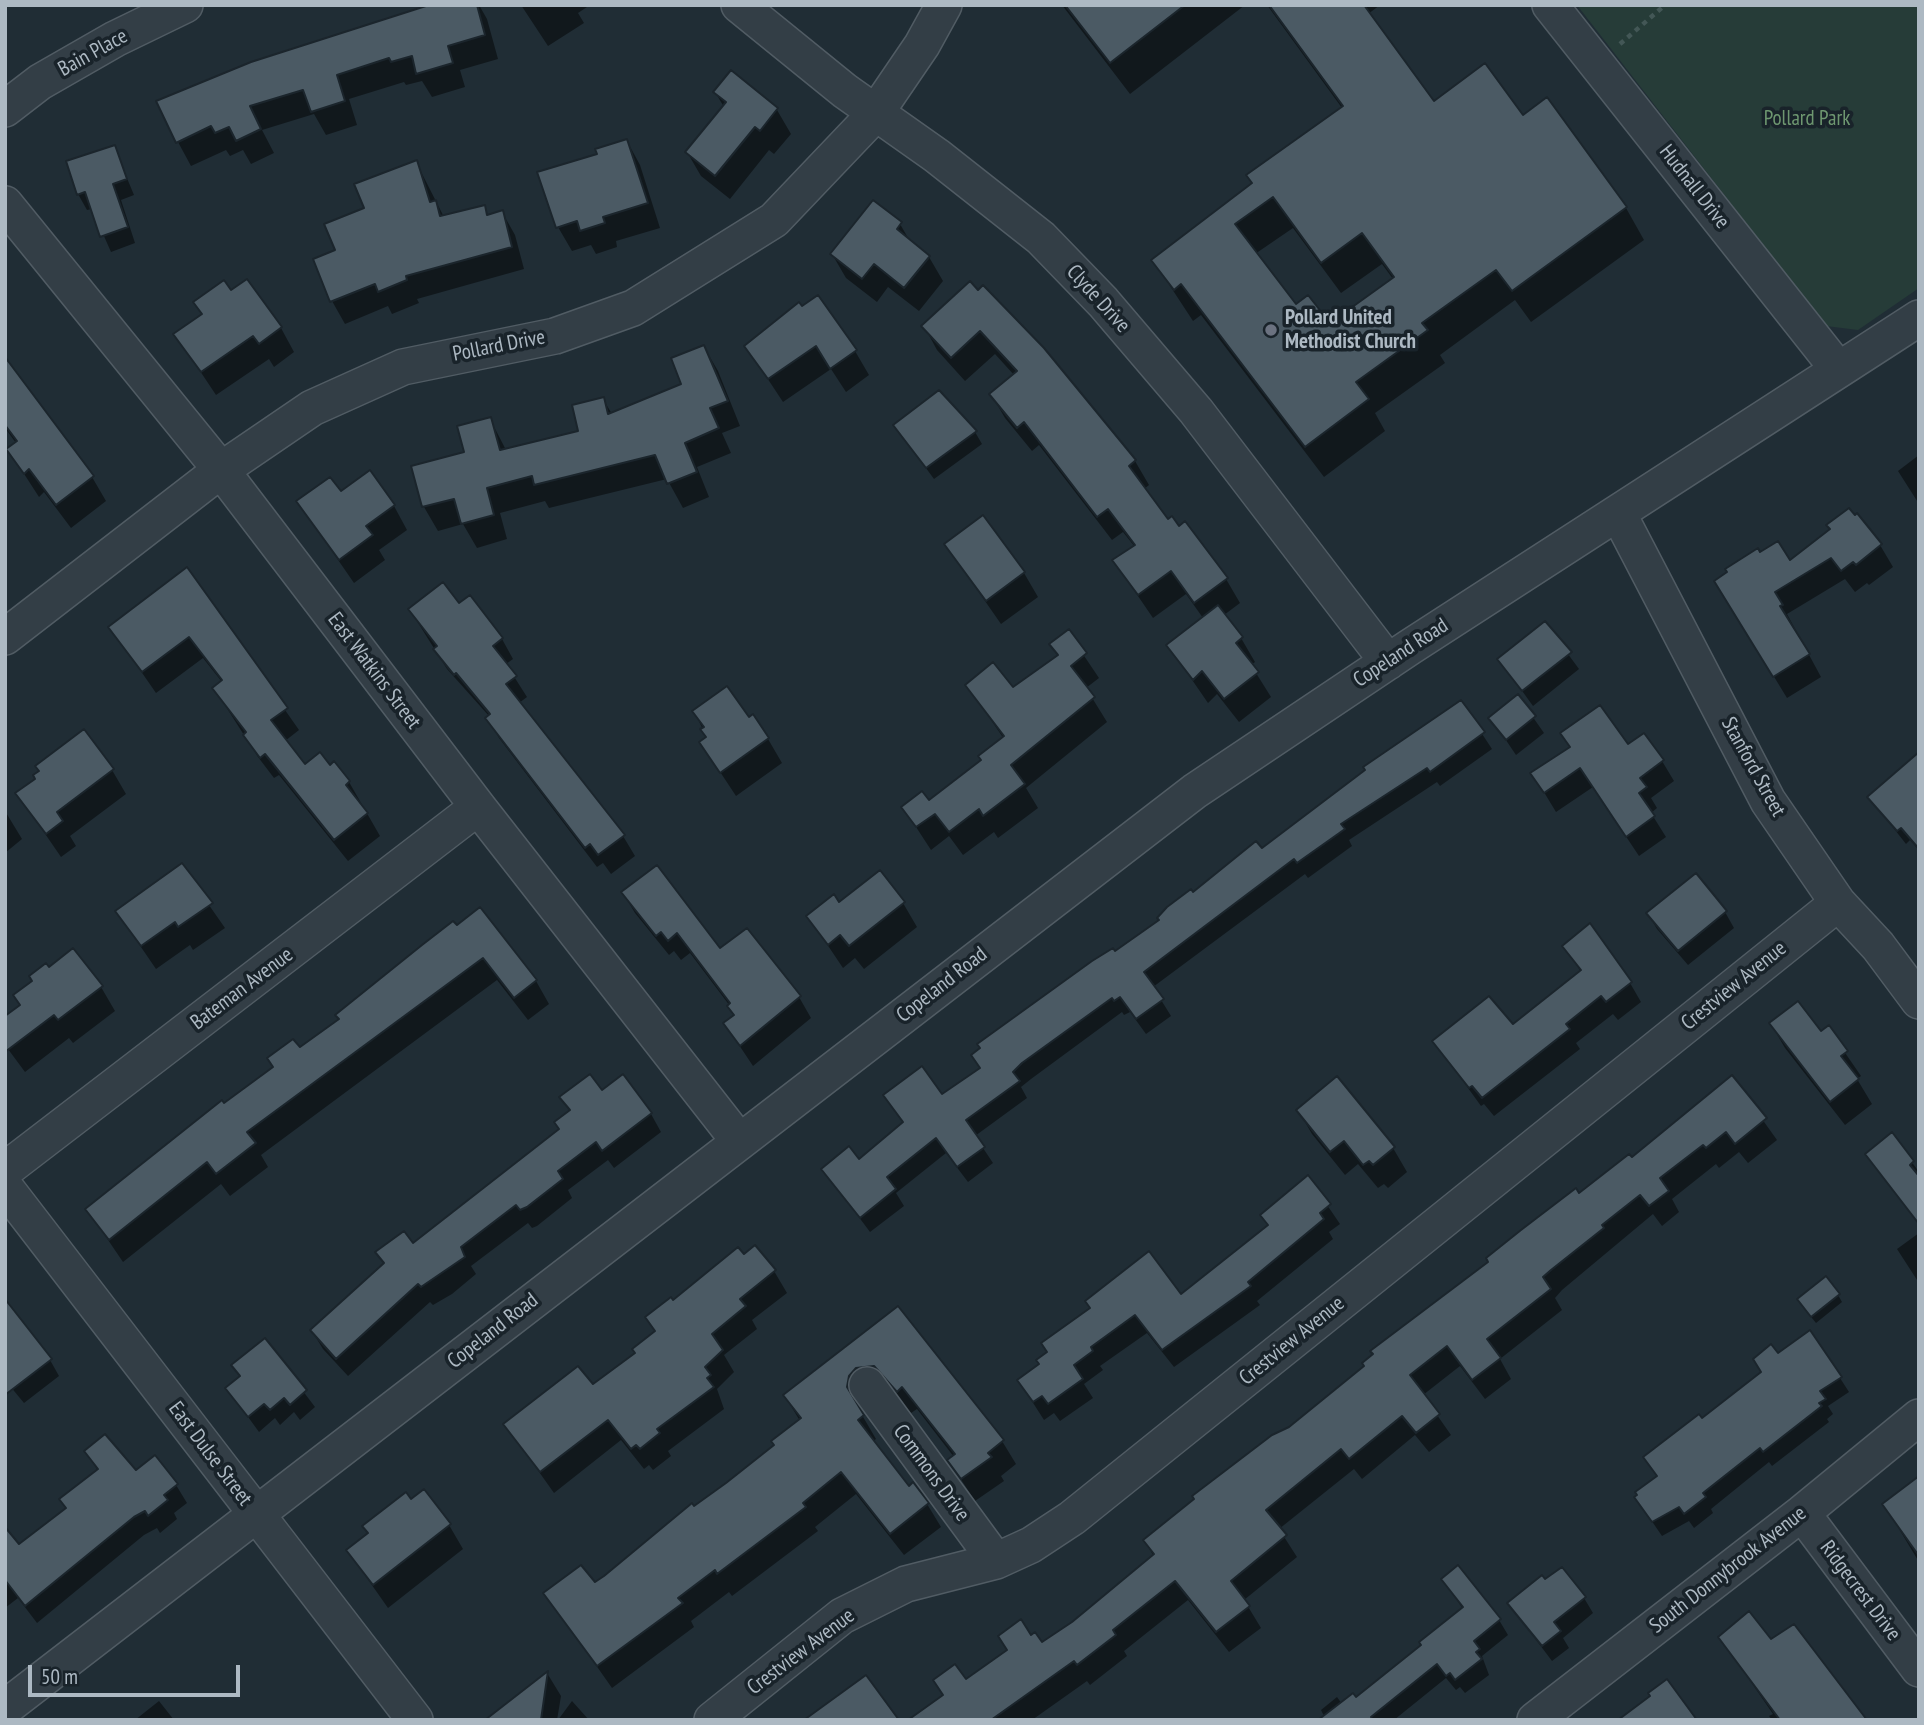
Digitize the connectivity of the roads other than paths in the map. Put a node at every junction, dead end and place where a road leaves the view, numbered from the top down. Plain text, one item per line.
1 (186, 5) edge
2 (739, 5) edge
3 (944, 5) edge
4 (1550, 5) edge
5 (5, 109) edge
6 (875, 114) junction
7 (5, 204) edge
8 (1919, 318) edge
9 (1838, 369) junction
10 (221, 471) junction
11 (1618, 513) junction
12 (5, 637) edge
13 (1388, 662) junction
14 (478, 807) junction
15 (1838, 903) junction
16 (1919, 1001) edge
17 (739, 1141) junction
18 (5, 1170) edge
19 (5, 1187) edge
20 (867, 1385) dead end
21 (1919, 1418) edge
22 (1802, 1513) junction
23 (256, 1515) junction
24 (996, 1561) junction
25 (1919, 1669) edge
26 (5, 1709) edge
27 (415, 1720) edge
28 (712, 1720) edge
29 (1535, 1720) edge

1 - 5 street, Bain Place
2 - 6 street, Clyde Drive
3 - 6 street, Pollard Drive
4 - 9 street, Hudnall Drive
6 - 10 street, Pollard Drive
6 - 13 street, Clyde Drive
7 - 10 street, East Watkins Street
8 - 9 street, Copeland Road
9 - 11 street, Copeland Road
10 - 12 street, Pollard Drive
10 - 14 street, East Watkins Street
11 - 13 street, Copeland Road
11 - 15 street, Stanford Street
13 - 17 street, Copeland Road
14 - 17 street, East Watkins Street
14 - 18 street, Bateman Avenue
15 - 16 street, Stanford Street
15 - 24 street, Crestview Avenue
17 - 23 street, Copeland Road
19 - 23 street, East Dulse Street
20 - 24 street, Commons Drive
21 - 22 street, South Donnybrook Avenue
22 - 25 street, Ridgecrest Drive
22 - 29 street, South Donnybrook Avenue
23 - 26 street, Copeland Road
23 - 27 street, East Dulse Street
24 - 28 street, Crestview Avenue

